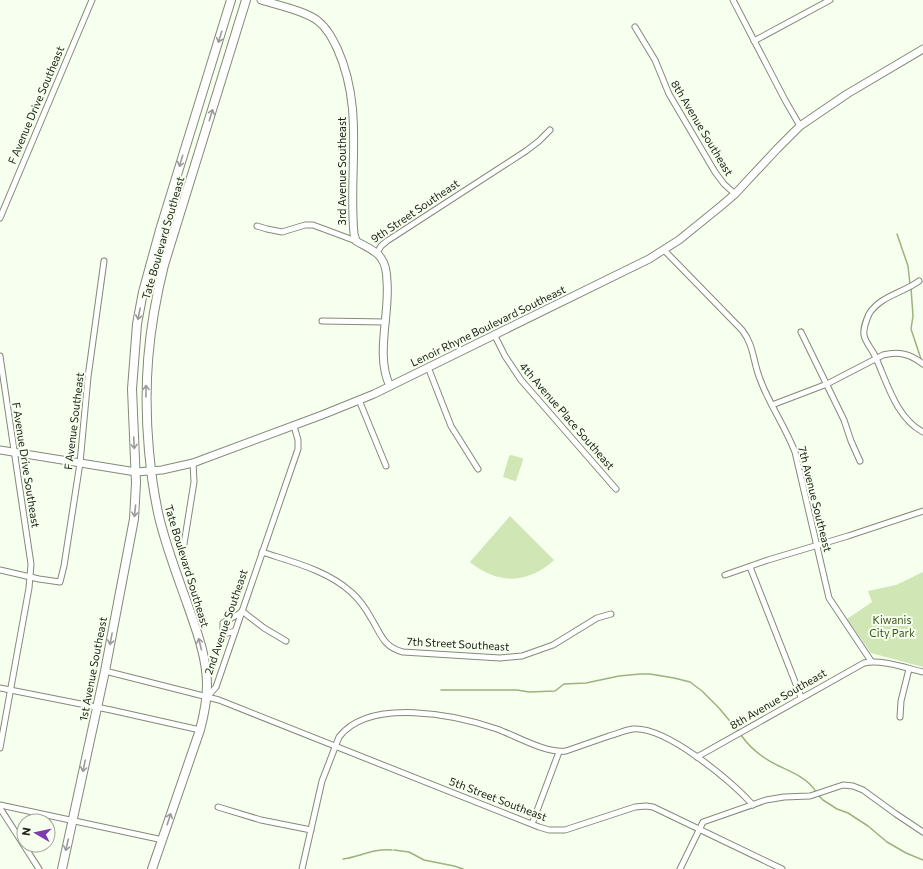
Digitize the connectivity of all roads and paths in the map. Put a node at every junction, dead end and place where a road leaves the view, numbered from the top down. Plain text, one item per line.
1 (92, 0) edge
2 (231, 0) edge
3 (246, 0) edge
4 (261, 0) edge
5 (733, 0) edge
6 (830, 0) edge
7 (635, 27) dead end
8 (754, 41) junction
9 (923, 49) edge
10 (800, 126) junction
11 (550, 130) dead end
12 (735, 194) junction
13 (0, 218) edge
14 (257, 226) dead end
15 (356, 241) junction
16 (664, 250) junction
17 (377, 253) junction
18 (104, 261) dead end
19 (919, 281) dead end
20 (322, 321) dead end
21 (386, 322) junction
22 (801, 332) dead end
23 (494, 334) junction
24 (0, 356) edge
25 (876, 359) junction
26 (923, 364) edge
27 (428, 367) junction
28 (827, 384) junction
29 (390, 386) junction
30 (359, 400) junction
31 (772, 405) junction
32 (294, 426) junction
33 (923, 432) edge
34 (0, 450) edge
35 (14, 452) junction
36 (860, 461) dead end
37 (192, 463) junction
38 (80, 464) junction
39 (386, 466) dead end
40 (478, 469) dead end
41 (151, 471) junction
42 (136, 472) junction
43 (616, 489) dead end
44 (923, 511) edge
45 (184, 544) dead end
46 (817, 546) junction
47 (262, 552) junction
48 (750, 567) junction
49 (0, 570) edge
50 (725, 575) dead end
51 (30, 577) junction
52 (242, 611) junction
53 (611, 614) dead end
54 (235, 631) junction
55 (286, 641) dead end
56 (871, 662) junction
57 (909, 669) junction
58 (105, 671) junction
59 (923, 672) edge
60 (0, 688) edge
61 (11, 690) junction
62 (207, 697) junction
63 (801, 697) junction
64 (97, 707) junction
65 (900, 717) dead end
66 (200, 730) junction
67 (336, 746) junction
68 (0, 748) edge
69 (560, 752) junction
70 (697, 757) junction
71 (0, 805) edge
72 (752, 805) junction
73 (218, 807) dead end
74 (0, 808) edge
75 (73, 820) junction
76 (532, 824) junction
77 (699, 829) junction
78 (311, 830) junction
79 (923, 832) edge
80 (162, 840) junction
81 (39, 869) edge
82 (62, 869) edge
83 (152, 869) edge
84 (302, 869) edge
85 (680, 869) edge
86 (782, 869) edge

1 - 13 street, F Avenue Drive Southeast
2 -> 42 main road, Tate Boulevard Southeast
41 -> 3 main road, Tate Boulevard Southeast
4 - 15 main road, 3rd Avenue Southeast
5 - 8 street
6 - 8 street
7 - 12 street, 8th Avenue Southeast
8 - 10 street
9 - 10 main road, Lenoir Rhyne Boulevard Southeast
10 - 12 main road, Lenoir Rhyne Boulevard Southeast
11 - 17 street, 9th Street Southeast
12 - 16 main road, Lenoir Rhyne Boulevard Southeast
14 - 15 street, 9th Street Southeast
15 - 17 main road, 9th Street Southeast
16 - 23 main road, Lenoir Rhyne Boulevard Southeast
16 - 31 street, 7th Avenue Southeast
17 - 21 main road
18 - 38 street, F Avenue Southeast
19 - 25 street
20 - 21 street
21 - 29 main road
22 - 28 street
23 - 27 main road, Lenoir Rhyne Boulevard Southeast
23 - 43 street, 4th Avenue Place Southeast
24 - 35 street, F Avenue Drive Southeast
25 - 26 street
25 - 28 street
25 - 33 street
27 - 29 main road, Lenoir Rhyne Boulevard Southeast
27 - 40 street
28 - 31 street
28 - 36 street
29 - 30 main road, Lenoir Rhyne Boulevard Southeast
30 - 32 main road, Lenoir Rhyne Boulevard Southeast
30 - 39 street
31 - 46 street, 7th Avenue Southeast
32 - 37 main road, Lenoir Rhyne Boulevard Southeast
32 - 47 street, 2nd Avenue Southeast
34 - 35 main road, Lenoir Rhyne Boulevard Southeast
35 - 38 main road, Lenoir Rhyne Boulevard Southeast
35 - 51 street, F Avenue Drive Southeast
37 - 41 main road, Lenoir Rhyne Boulevard Southeast
37 - 45 street
38 - 42 main road, Lenoir Rhyne Boulevard Southeast
38 - 51 street, F Avenue Southeast
41 - 42 main road, Lenoir Rhyne Boulevard Southeast
62 -> 41 main road, Tate Boulevard Southeast
42 -> 58 main road, 1st Avenue Southeast
44 - 46 street
46 - 48 street
46 - 56 street, 7th Avenue Southeast
47 - 52 street, 2nd Avenue Southeast
47 - 53 street, 7th Street Southeast
48 - 50 street
48 - 63 street
49 - 51 street
51 - 61 street
52 - 54 street, 2nd Avenue Southeast
52 - 54 street
52 - 55 street
54 - 62 street, 2nd Avenue Southeast
56 - 57 street
56 - 63 street, 8th Avenue Southeast
57 - 59 street
57 - 65 street
58 - 62 street, 5th Street Southeast
58 - 64 main road, 1st Avenue Southeast
60 - 61 street
61 - 64 street
61 - 68 street
62 - 66 main road, 2nd Avenue Southeast
62 - 67 street, 5th Street Southeast
63 - 70 street, 8th Avenue Southeast
64 - 66 street
64 -> 75 main road, 1st Avenue Southeast
80 -> 66 main road, 2nd Avenue Southeast
67 - 69 street
67 - 76 street, 5th Street Southeast
67 - 78 street
69 - 70 street
69 - 76 street
70 - 72 street
71 - 75 street
72 - 77 street
72 - 79 street
73 - 78 street
74 - 81 street
75 - 80 street
75 -> 82 main road, 1st Avenue Southeast
76 - 77 street, 5th Street Southeast
77 - 85 street
77 - 86 street, 5th Street Southeast
78 - 84 street
80 - 83 main road, 2nd Avenue Southeast

